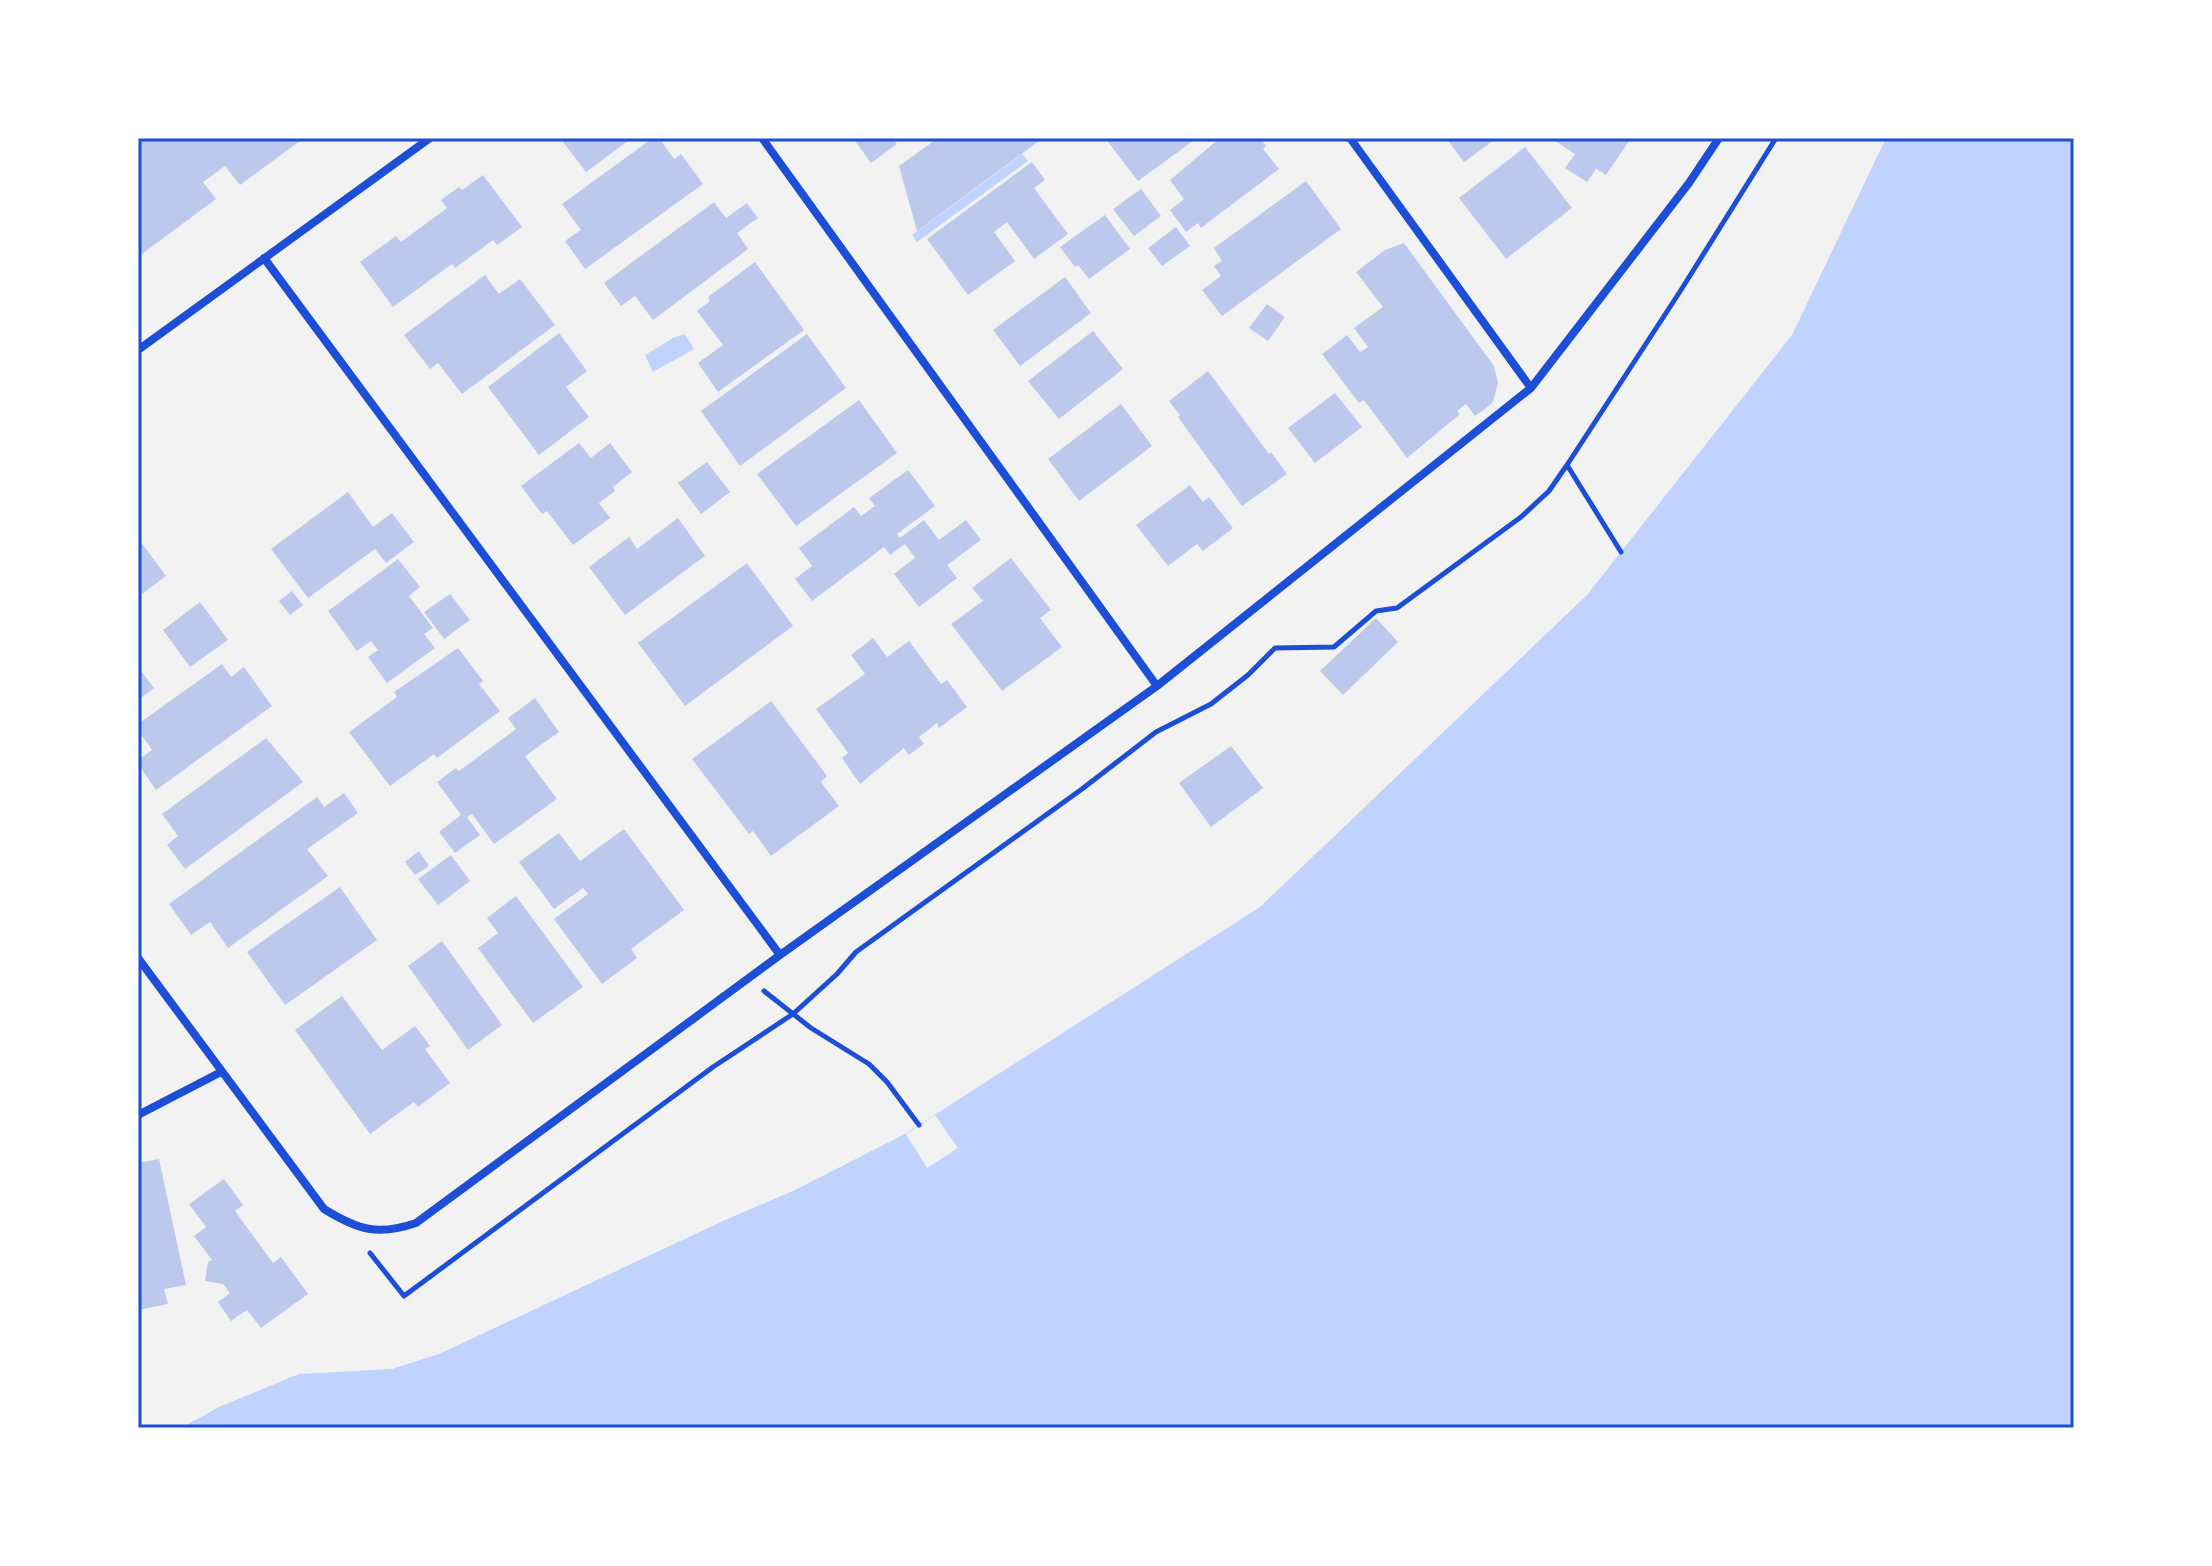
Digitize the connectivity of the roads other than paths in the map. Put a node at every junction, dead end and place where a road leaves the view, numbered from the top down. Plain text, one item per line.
1 (430, 138) edge
2 (762, 138) edge
3 (1350, 138) edge
4 (1719, 138) edge
5 (264, 258) junction
6 (138, 350) edge
7 (1531, 388) junction
8 (1157, 686) junction
9 (780, 955) junction
10 (138, 958) edge
11 (221, 1072) junction
12 (138, 1115) edge

1 - 5 street
2 - 8 street
3 - 7 street
4 - 7 street
5 - 6 street
5 - 9 street
7 - 8 street
8 - 9 street
9 - 11 street
10 - 11 street
11 - 12 street

